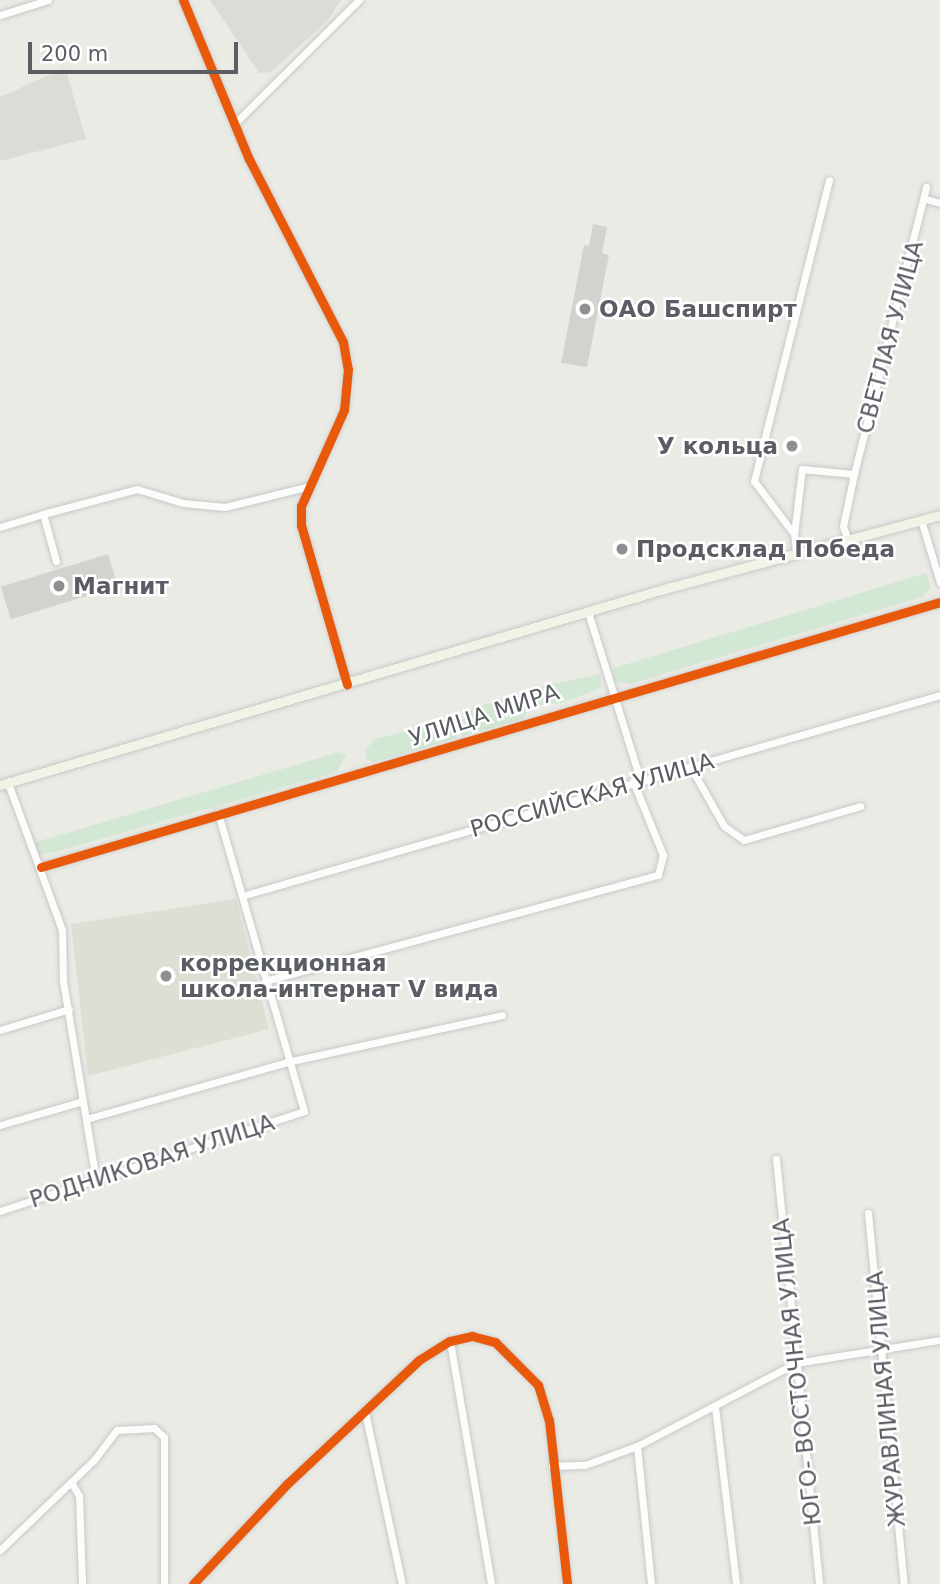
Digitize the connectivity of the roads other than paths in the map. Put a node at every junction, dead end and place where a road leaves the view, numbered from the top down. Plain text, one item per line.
1 (48, 0) edge
2 (183, 0) edge
3 (359, 0) edge
4 (0, 15) edge
5 (235, 123) junction
6 (829, 180) dead end
7 (926, 187) dead end
8 (926, 199) junction
9 (940, 203) edge
10 (854, 474) junction
11 (310, 486) junction
12 (43, 514) junction
13 (940, 514) edge
14 (921, 520) junction
15 (0, 527) edge
16 (794, 534) junction
17 (847, 538) junction
18 (796, 552) junction
19 (56, 561) dead end
20 (940, 582) edge
21 (940, 602) edge
22 (588, 612) junction
23 (347, 684) junction
24 (613, 694) junction
25 (940, 695) edge
26 (690, 765) junction
27 (636, 780) junction
28 (4, 784) edge
29 (860, 806) dead end
30 (218, 813) junction
31 (41, 867) junction
32 (245, 895) junction
33 (265, 981) junction
34 (69, 1009) junction
35 (502, 1014) dead end
36 (0, 1030) edge
37 (287, 1062) junction
38 (83, 1101) junction
39 (86, 1119) junction
40 (0, 1125) edge
41 (776, 1159) dead end
42 (96, 1181) junction
43 (0, 1211) edge
44 (868, 1213) dead end
45 (940, 1340) edge
46 (450, 1341) junction
47 (880, 1350) junction
48 (796, 1363) junction
49 (715, 1407) junction
50 (365, 1412) junction
51 (637, 1446) junction
52 (552, 1466) junction
53 (71, 1482) junction
54 (0, 1550) edge
55 (82, 1584) edge
56 (164, 1584) edge
57 (192, 1584) edge
58 (402, 1584) edge
59 (491, 1584) edge
60 (567, 1584) edge
61 (651, 1584) edge
62 (736, 1584) edge
63 (819, 1584) edge
64 (904, 1584) edge

1 - 4 street
2 - 5 street
3 - 5 street
5 - 11 street
6 - 16 street
7 - 8 street, СВЕТЛАЯ УЛИЦА
8 - 9 street
8 - 10 street, СВЕТЛАЯ УЛИЦА
10 - 16 street
10 - 17 street, СВЕТЛАЯ УЛИЦА
11 - 12 street
11 - 23 street
12 - 15 street
12 - 19 street
13 - 14 main road
14 - 17 main road
14 - 20 street
16 - 18 street
17 - 18 main road
18 - 22 main road
21 - 24 street, УЛИЦА МИРА
22 - 23 main road
22 - 24 street
23 - 28 main road
24 - 27 street
24 - 30 street, УЛИЦА МИРА
25 - 26 street, РОССИЙСКАЯ УЛИЦА
26 - 27 street, РОССИЙСКАЯ УЛИЦА
26 - 29 street
27 - 32 street, РОССИЙСКАЯ УЛИЦА
27 - 33 street
28 - 31 street
30 - 31 street, УЛИЦА МИРА
30 - 32 street
31 - 34 street
32 - 33 street
33 - 37 street
34 - 36 street
34 - 38 street
35 - 37 street
37 - 39 street
37 - 42 street, РОДНИКОВАЯ УЛИЦА
38 - 39 street
38 - 40 street
39 - 42 street
41 - 48 street, ЮГО- ВОСТОЧНАЯ УЛИЦА
42 - 43 street, РОДНИКОВАЯ УЛИЦА
44 - 47 street, ЖУРАВЛИНАЯ УЛИЦА
45 - 47 street
46 - 50 street
46 - 52 street
46 - 59 street
47 - 48 street
47 - 64 street, ЖУРАВЛИНАЯ УЛИЦА
48 - 49 street
48 - 63 street, ЮГО- ВОСТОЧНАЯ УЛИЦА
49 - 51 street
49 - 62 street
50 - 57 street
50 - 58 street
51 - 52 street
51 - 61 street
52 - 60 street
53 - 54 street
53 - 55 street
53 - 56 street

